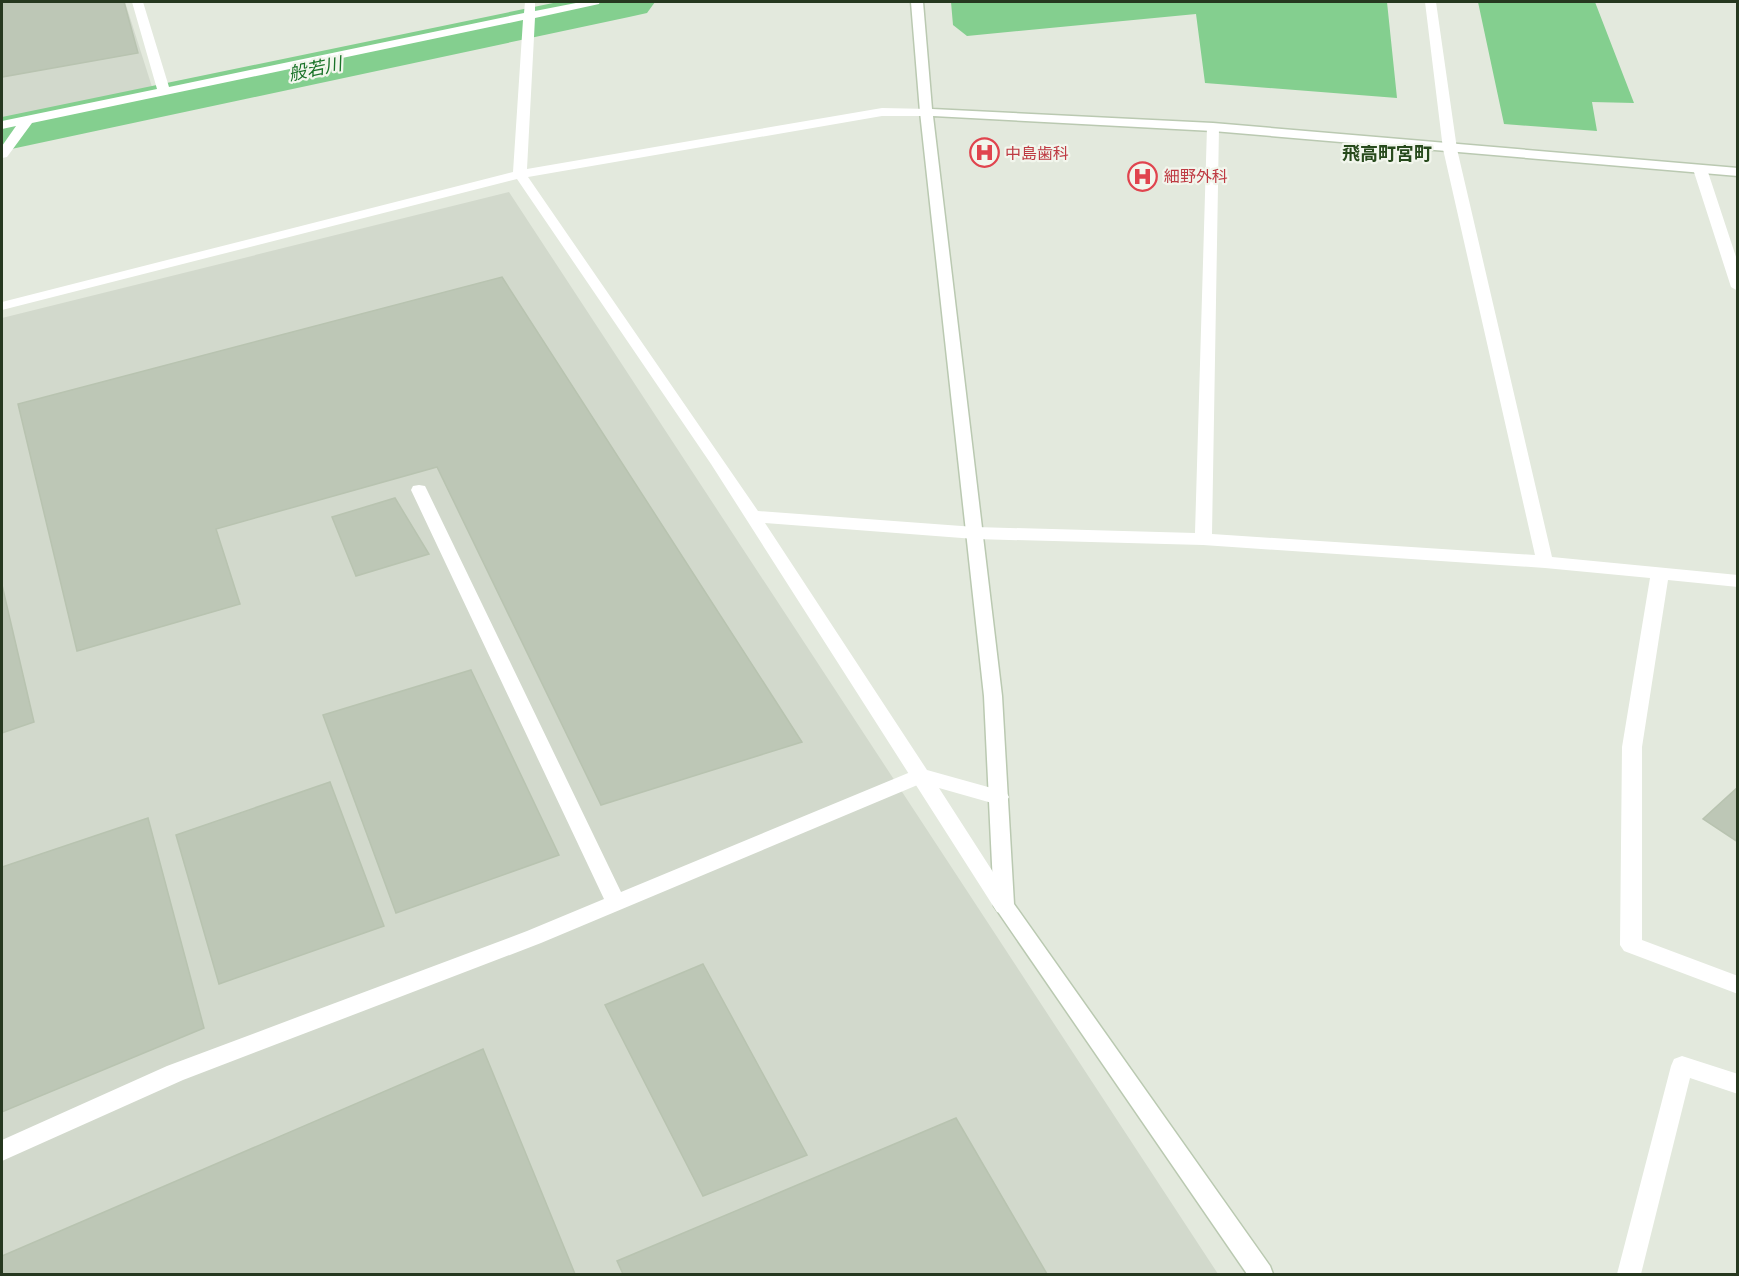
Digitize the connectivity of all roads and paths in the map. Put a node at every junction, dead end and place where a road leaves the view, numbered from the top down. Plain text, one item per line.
1 (137, 2) edge
2 (595, 2) edge
3 (917, 2) edge
4 (1431, 2) edge
5 (529, 8) edge
6 (164, 91) junction
7 (926, 112) junction
8 (27, 120) junction
9 (2, 125) edge
10 (1213, 127) junction
11 (1450, 149) junction
12 (2, 154) edge
13 (1700, 169) junction
14 (1737, 172) edge
15 (520, 174) junction
16 (1737, 287) edge
17 (2, 306) edge
18 (419, 490) dead end
19 (752, 516) junction
20 (975, 533) junction
21 (1203, 539) junction
22 (1545, 562) junction
23 (1660, 573) junction
24 (1737, 581) edge
25 (920, 776) junction
26 (999, 797) junction
27 (616, 903) junction
28 (1004, 906) junction
29 (1737, 985) edge
30 (1737, 1084) edge
31 (2, 1151) edge
32 (1261, 1275) edge
33 (1629, 1275) edge

1 - 6 street
2 - 5 street
3 - 7 street
4 - 11 street
5 - 6 street
5 - 15 street
6 - 8 street
7 - 10 street
7 - 15 street
7 - 20 street
8 - 9 street
8 - 12 street
10 - 11 street
10 - 21 street
11 - 13 street
11 - 22 street
13 - 14 street
13 - 16 street
15 - 17 street
15 - 19 street
18 - 27 street
19 - 20 street
19 - 25 street
20 - 21 street
20 - 26 street
21 - 22 street
22 - 23 street
23 - 24 street
23 - 29 street
25 - 26 street
25 - 27 street
25 - 28 street
26 - 28 street
27 - 31 street
28 - 32 street
30 - 33 street

